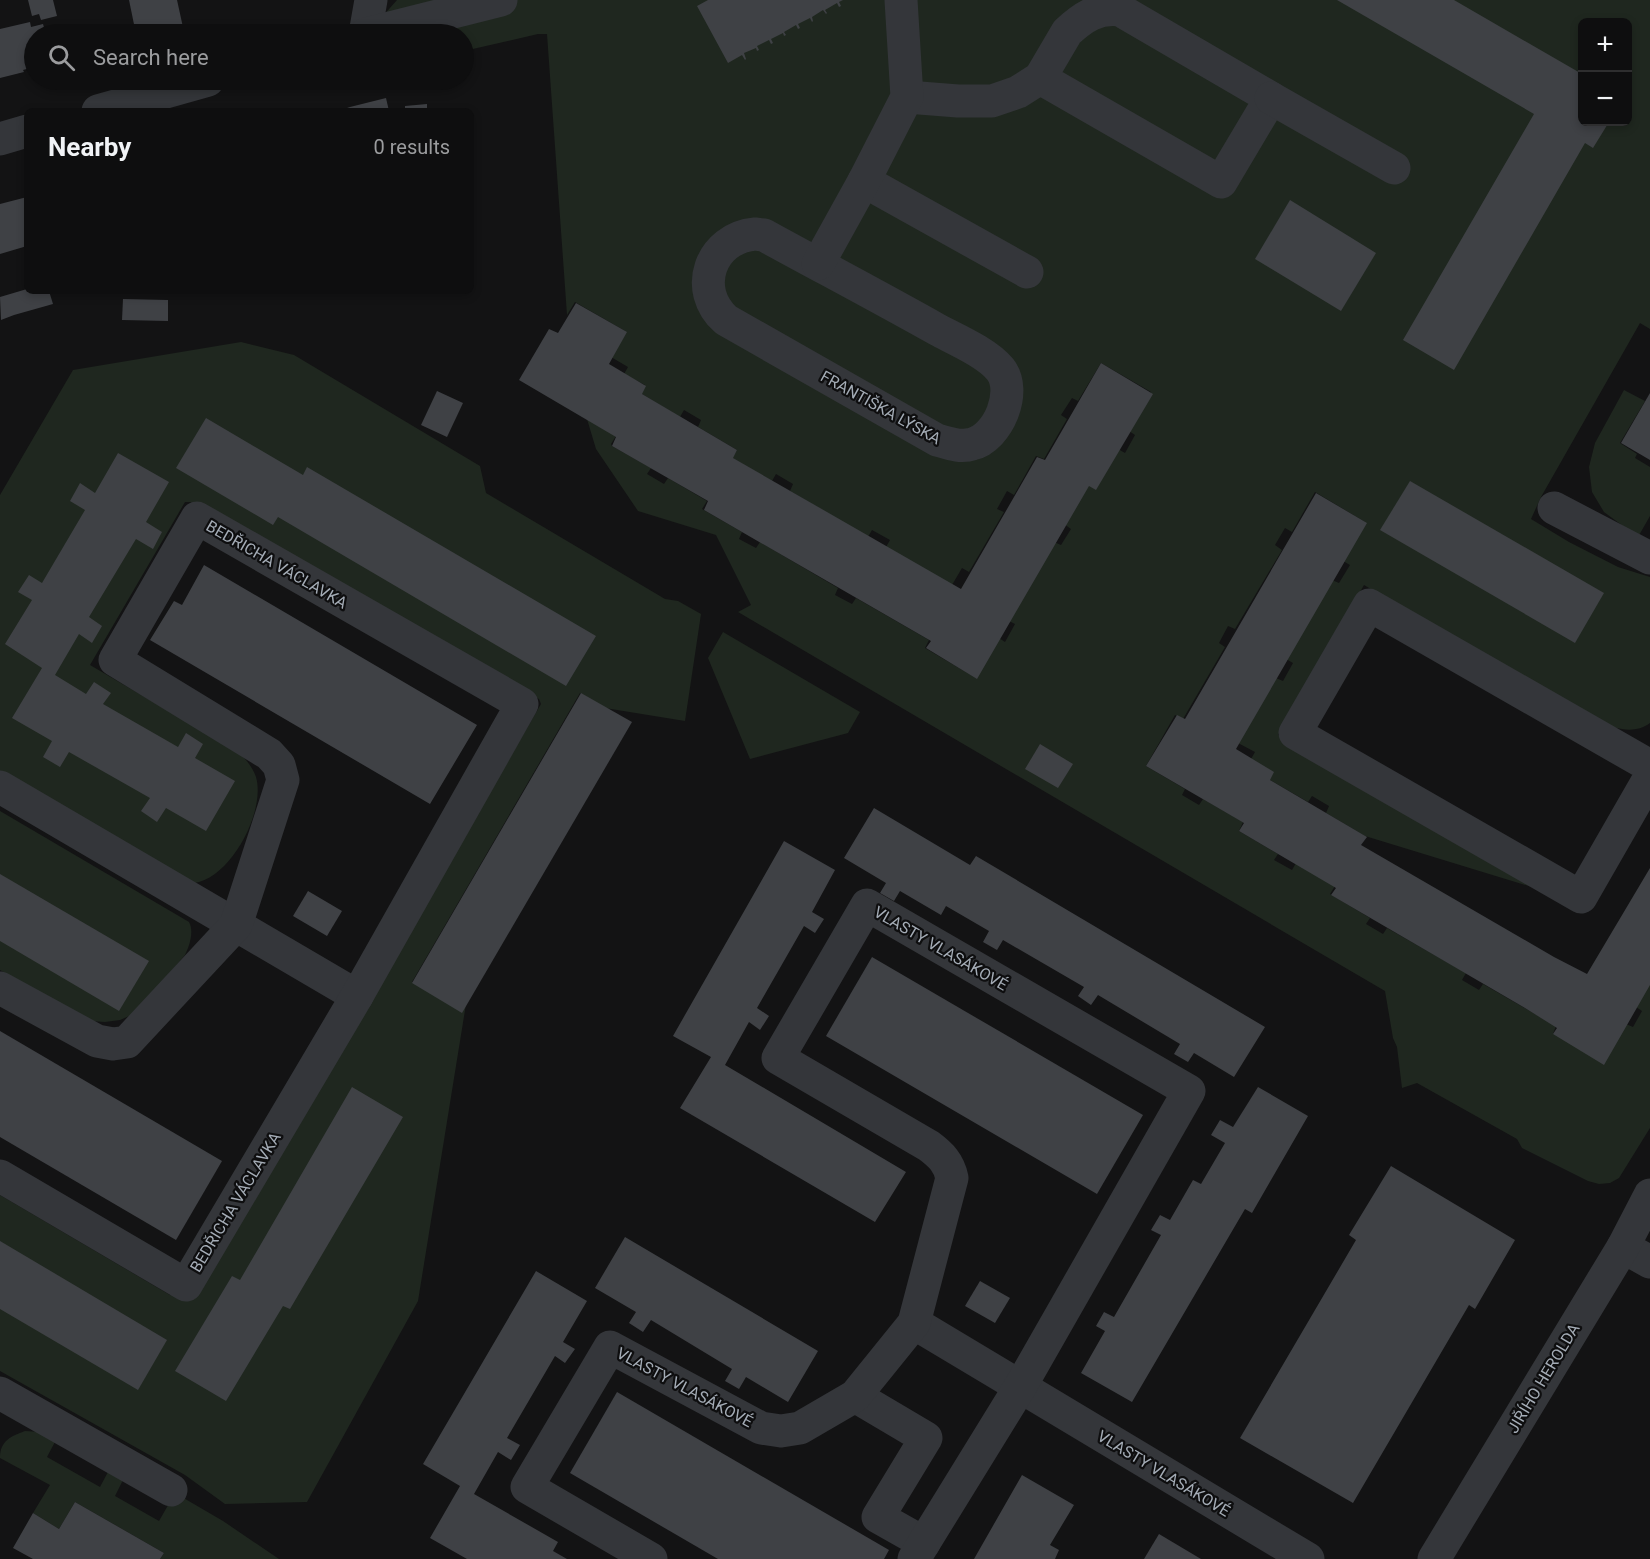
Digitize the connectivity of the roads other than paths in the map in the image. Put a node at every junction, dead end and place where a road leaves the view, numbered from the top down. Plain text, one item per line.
1 (371, 0) edge
2 (901, 0) edge
3 (488, 4) edge
4 (367, 24) edge
5 (406, 24) edge
6 (1040, 78) junction
7 (173, 90) edge
8 (907, 97) junction
9 (1271, 98) junction
10 (109, 108) edge
11 (24, 132) edge
12 (0, 139) edge
13 (1394, 168) dead end
14 (864, 181) junction
15 (818, 264) junction
16 (1027, 272) dead end
17 (1554, 508) dead end
18 (1650, 558) edge
19 (1650, 766) edge
20 (1650, 777) edge
21 (0, 787) edge
22 (236, 924) junction
23 (0, 988) edge
24 (357, 996) junction
25 (0, 1176) edge
26 (1650, 1195) edge
27 (1636, 1255) edge
28 (914, 1323) junction
29 (1020, 1387) junction
30 (855, 1396) junction
31 (4, 1405) edge
32 (171, 1490) dead end
33 (919, 1551) edge
34 (651, 1559) edge
35 (1308, 1559) edge
36 (1434, 1559) edge

1 - 4 street
2 - 8 street
3 - 5 street
6 - 8 street
6 - 9 street
6 - 9 street
7 - 10 street
8 - 14 street
9 - 13 street
11 - 12 street
14 - 15 street
14 - 16 street
15 - 15 street, FRANTIŠKA LÝSKA
17 - 18 street
19 - 20 street
21 - 22 street
22 - 23 street, BEDŘICHA VÁCLAVKA
22 - 24 street
22 - 24 street, BEDŘICHA VÁCLAVKA
24 - 25 street, BEDŘICHA VÁCLAVKA
26 - 27 street, JIŘÍHO HEROLDA
27 - 36 street, JIŘÍHO HEROLDA
28 - 29 street, VLASTY VLASÁKOVÉ
28 - 29 street, VLASTY VLASÁKOVÉ
28 - 30 street, VLASTY VLASÁKOVÉ
29 - 33 street, VLASTY VLASÁKOVÉ
29 - 35 street, VLASTY VLASÁKOVÉ
30 - 33 street
30 - 34 street, VLASTY VLASÁKOVÉ
31 - 32 street

